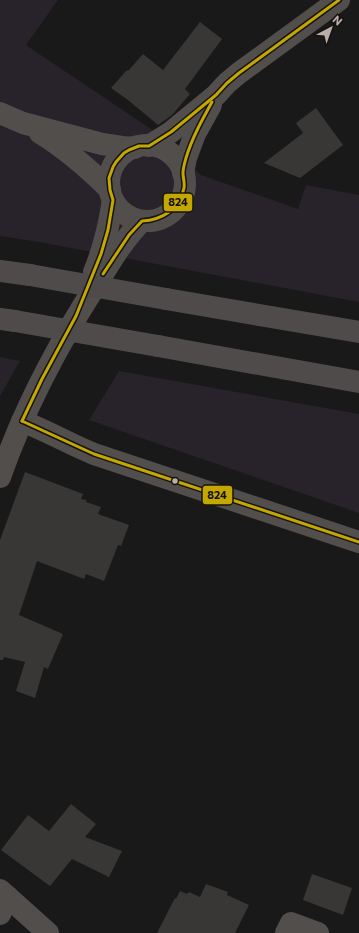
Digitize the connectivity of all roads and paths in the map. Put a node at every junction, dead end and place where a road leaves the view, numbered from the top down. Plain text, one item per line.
1 (339, 0) edge
2 (216, 95) junction
3 (0, 113) edge
4 (23, 123) junction
5 (142, 147) junction
6 (183, 173) junction
7 (111, 195) junction
8 (142, 221) junction
9 (0, 271) edge
10 (76, 316) junction
11 (7, 320) edge
12 (359, 332) edge
13 (359, 382) edge
14 (22, 421) junction
15 (0, 478) edge
16 (359, 542) edge
17 (3, 901) edge
18 (48, 933) edge
19 (286, 933) edge
20 (318, 933) edge

1 - 2 street
2 - 5 street
2 - 6 street
3 - 4 street
4 - 5 street
4 - 7 street
5 - 6 street
5 - 7 street
6 - 8 street
7 - 8 street
7 - 10 street
8 - 10 street
9 - 12 highway, bridge
10 - 14 street
11 - 13 highway, bridge
14 - 15 street
14 - 16 street
17 - 18 street
19 - 20 street

